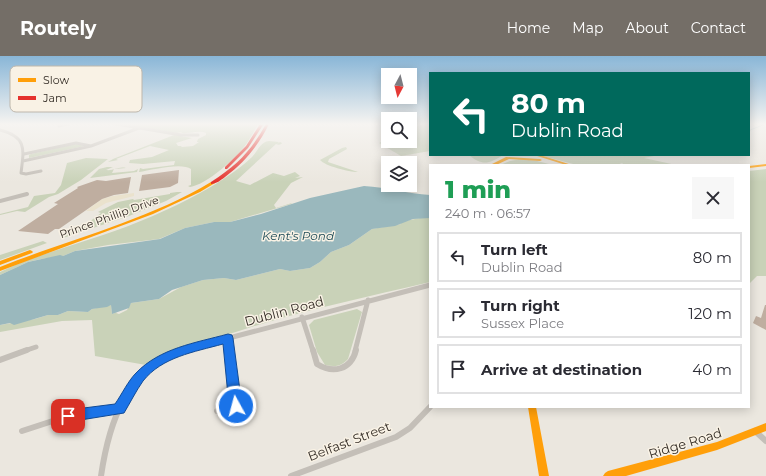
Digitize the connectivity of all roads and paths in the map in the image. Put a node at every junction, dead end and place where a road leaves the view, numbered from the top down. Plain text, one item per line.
1 (21, 144) edge
2 (73, 144) edge
3 (79, 144) edge
4 (97, 144) edge
5 (249, 144) edge
6 (257, 144) edge
7 (91, 146) junction
8 (24, 154) junction
9 (538, 157) edge
10 (505, 158) edge
11 (23, 161) junction
12 (494, 164) edge
13 (556, 164) edge
14 (566, 164) edge
15 (766, 165) edge
16 (750, 167) edge
17 (41, 171) dead end
18 (27, 194) dead end
19 (0, 201) edge
20 (0, 263) edge
21 (0, 270) edge
22 (429, 285) edge
23 (368, 300) junction
24 (302, 317) junction
25 (228, 338) junction
26 (36, 347) dead end
27 (0, 360) edge
28 (429, 408) edge
29 (532, 408) edge
30 (119, 409) junction
31 (217, 411) dead end
32 (766, 426) edge
33 (22, 431) dead end
34 (755, 431) junction
35 (766, 441) edge
36 (101, 476) edge
37 (291, 476) edge
38 (544, 476) edge
39 (608, 476) edge

1 - 8 street
2 - 8 street
3 - 7 street
4 - 7 street
5 - 20 main road, Prince Phillip Drive
6 - 21 main road, Prince Phillip Drive
7 - 11 street
8 - 11 street
9 - 10 main road
9 - 13 main road
9 - 14 main road
10 - 12 main road
11 - 17 street
15 - 16 main road
18 - 19 street
22 - 23 street, Dublin Road
23 - 24 street, Dublin Road
23 - 24 street
24 - 25 street, Dublin Road
25 - 30 street, Dublin Road
25 - 31 street
26 - 27 street
28 - 37 street, Belfast Street
29 - 38 main road
30 - 33 street
30 - 36 street, Dublin Road
32 - 34 main road, Ridge Road
34 - 35 street
34 - 39 main road, Ridge Road

